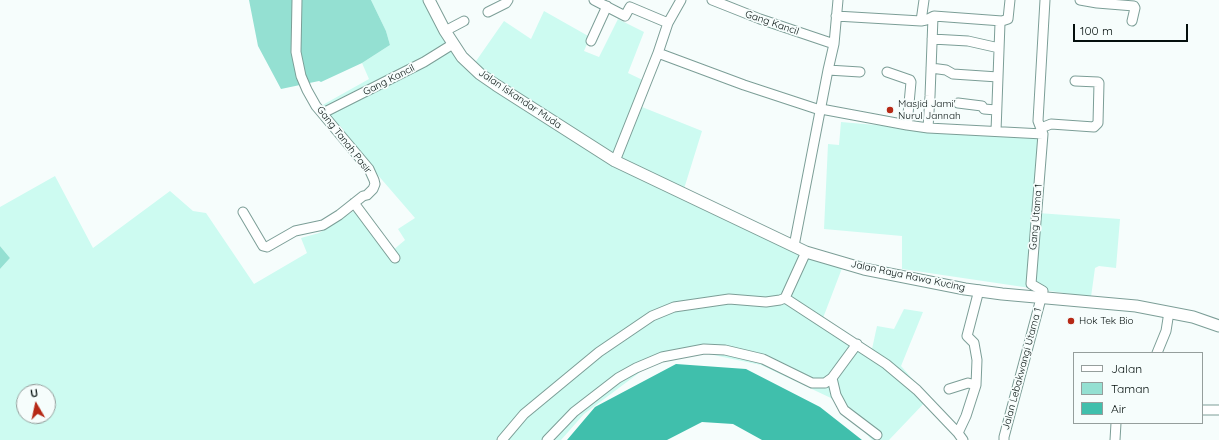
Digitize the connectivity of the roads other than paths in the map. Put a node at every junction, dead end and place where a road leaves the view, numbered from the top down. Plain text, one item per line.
1 (297, 0) edge
2 (429, 0) edge
3 (508, 0) edge
4 (594, 0) edge
5 (681, 0) edge
6 (712, 0) edge
7 (838, 0) edge
8 (924, 0) edge
9 (1010, 0) edge
10 (1045, 0) edge
11 (1080, 0) edge
12 (607, 6) junction
13 (488, 12) dead end
14 (836, 16) junction
15 (933, 17) junction
16 (464, 21) dead end
17 (921, 21) junction
18 (1002, 21) junction
19 (1132, 21) dead end
20 (668, 23) junction
21 (445, 31) junction
22 (932, 39) junction
23 (591, 41) dead end
24 (453, 44) junction
25 (834, 44) junction
26 (999, 48) junction
27 (658, 53) junction
28 (931, 68) junction
29 (828, 70) junction
30 (860, 72) dead end
31 (887, 72) dead end
32 (998, 77) junction
33 (1075, 81) dead end
34 (958, 103) dead end
35 (820, 109) junction
36 (996, 110) junction
37 (323, 113) junction
38 (907, 125) junction
39 (928, 128) junction
40 (996, 131) junction
41 (1042, 131) junction
42 (615, 161) junction
43 (354, 203) junction
44 (243, 212) dead end
45 (794, 246) junction
46 (806, 252) junction
47 (395, 258) dead end
48 (979, 290) junction
49 (785, 298) junction
50 (1040, 298) junction
51 (1169, 312) junction
52 (1219, 326) edge
53 (857, 344) junction
54 (1158, 352) edge
55 (832, 378) junction
56 (976, 385) junction
57 (949, 389) dead end
58 (1203, 410) edge
59 (1219, 410) edge
60 (1116, 424) edge
61 (877, 435) dead end
62 (961, 436) edge
63 (502, 440) edge
64 (547, 440) edge
65 (1004, 440) edge
66 (1115, 440) edge

1 - 37 street, Gang Tanah Pasir
2 - 21 street, Jalan Iskandar Muda
3 - 13 street
4 - 12 street
5 - 20 street
6 - 25 street, Gang Kancil
7 - 14 street
8 - 17 street
9 - 18 street
10 - 41 street
11 - 19 street
12 - 20 street
12 - 23 street
14 - 17 street
14 - 25 street
15 - 17 street
15 - 18 street
15 - 22 street
16 - 21 street
18 - 26 street
20 - 27 street
21 - 24 street, Jalan Iskandar Muda
22 - 26 street
22 - 28 street
24 - 37 street, Gang Kancil
24 - 42 street, Jalan Iskandar Muda
25 - 29 street
26 - 32 street
27 - 35 street
27 - 42 street
28 - 32 street
28 - 39 street
29 - 30 street
29 - 35 street
31 - 38 street
32 - 36 street
33 - 41 street
34 - 36 street
35 - 38 street
35 - 45 street
36 - 40 street
37 - 43 street, Gang Tanah Pasir
38 - 39 street
39 - 40 street
40 - 41 street
41 - 50 street, Gang Utama 1
42 - 45 street, Jalan Raya Rawa Kucing
43 - 44 street, Gang Tanah Pasir
43 - 47 street
45 - 46 street, Jalan Raya Rawa Kucing
46 - 48 street, Jalan Raya Rawa Kucing
46 - 49 street
48 - 50 street, Jalan Raya Rawa Kucing
48 - 56 street
49 - 53 street
49 - 63 street
50 - 51 street, Jalan Raya Rawa Kucing
50 - 65 street, Jalan Lebakwangi Utama 1
51 - 52 street, Jalan Raya Rawa Kucing
51 - 54 street
53 - 55 street
53 - 62 street
55 - 61 street
55 - 64 street
56 - 57 street
56 - 62 street
58 - 59 street
60 - 66 street

